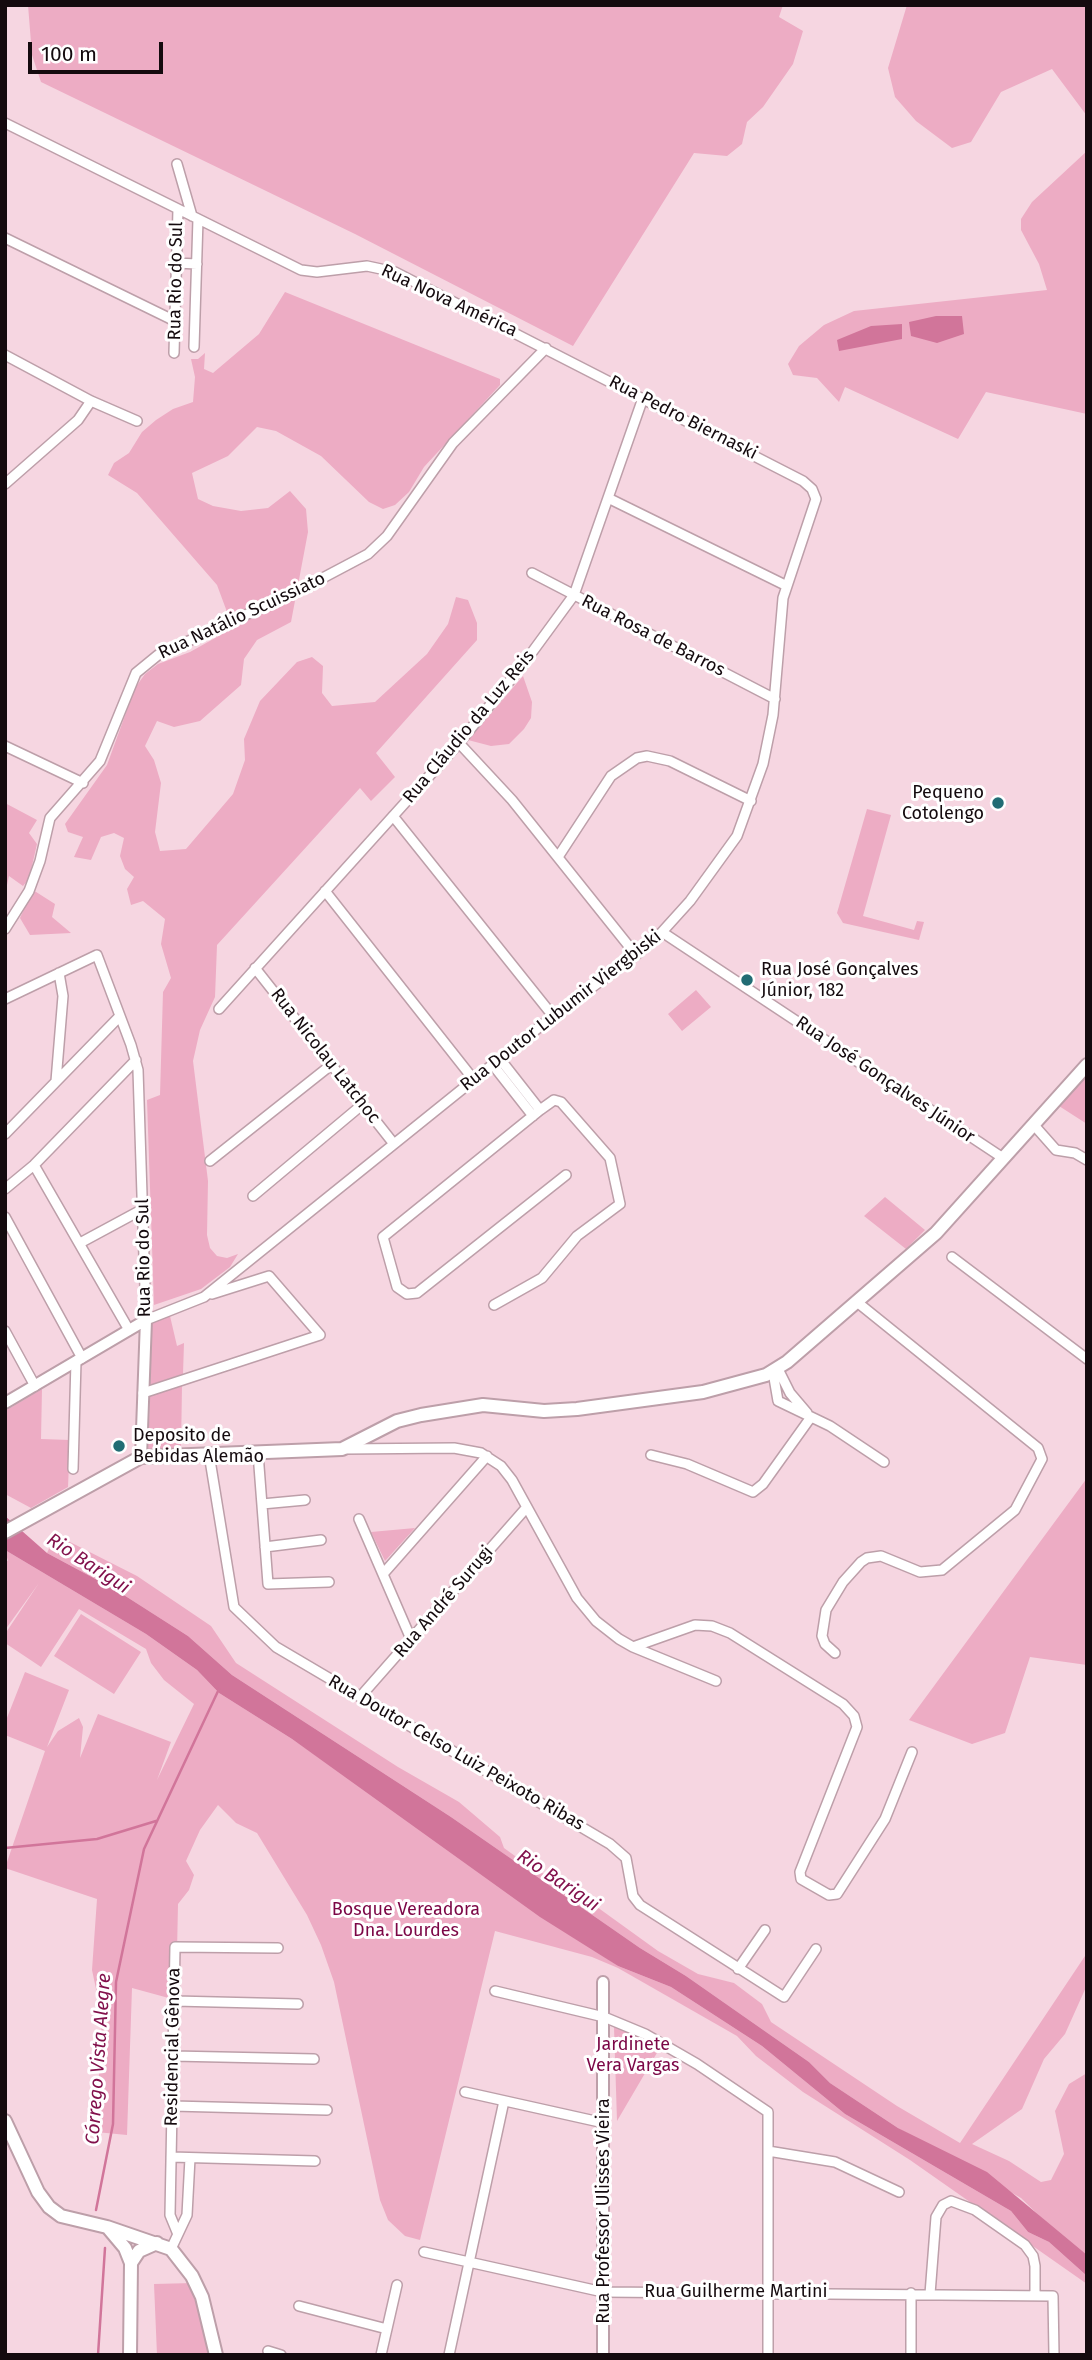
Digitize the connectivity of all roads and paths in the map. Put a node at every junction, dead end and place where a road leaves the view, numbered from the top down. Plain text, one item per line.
1 (5, 123) edge
2 (177, 164) dead end
3 (177, 209) junction
4 (195, 218) junction
5 (5, 238) edge
6 (176, 263) junction
7 (197, 264) junction
8 (175, 321) junction
9 (194, 347) dead end
10 (547, 348) junction
11 (174, 353) dead end
12 (5, 355) edge
13 (643, 398) junction
14 (91, 401) junction
15 (137, 421) dead end
16 (5, 484) edge
17 (815, 494) joint
18 (608, 498) junction
19 (531, 573) dead end
20 (785, 585) junction
21 (574, 595) junction
22 (775, 699) junction
23 (459, 743) junction
24 (5, 746) edge
25 (83, 783) junction
26 (751, 801) junction
27 (393, 816) junction
28 (558, 857) junction
29 (325, 891) junction
30 (5, 929) edge
31 (662, 932) junction
32 (636, 955) junction
33 (255, 968) junction
34 (59, 973) junction
35 (5, 999) edge
36 (219, 1009) dead end
37 (120, 1016) junction
38 (553, 1016) junction
39 (136, 1060) junction
40 (496, 1062) junction
41 (331, 1065) junction
42 (1087, 1065) edge
43 (474, 1080) junction
44 (57, 1082) junction
45 (363, 1104) junction
46 (536, 1113) junction
47 (1032, 1124) junction
48 (5, 1134) edge
49 (394, 1144) junction
50 (1003, 1158) junction
51 (1087, 1160) edge
52 (210, 1161) dead end
53 (34, 1165) junction
54 (566, 1175) dead end
55 (5, 1189) edge
56 (253, 1195) dead end
57 (143, 1209) junction
58 (5, 1217) edge
59 (79, 1244) junction
60 (952, 1257) dead end
61 (204, 1297) junction
62 (856, 1302) junction
63 (494, 1305) dead end
64 (146, 1320) junction
65 (129, 1330) junction
66 (5, 1331) edge
67 (1087, 1359) edge
68 (79, 1360) junction
69 (775, 1371) junction
70 (35, 1386) junction
71 (143, 1393) junction
72 (5, 1403) edge
73 (811, 1417) junction
74 (342, 1449) junction
75 (258, 1452) junction
76 (209, 1454) junction
77 (651, 1455) dead end
78 (487, 1456) junction
79 (141, 1457) junction
80 (884, 1462) dead end
81 (73, 1469) dead end
82 (306, 1500) dead end
83 (262, 1504) junction
84 (527, 1507) junction
85 (359, 1519) dead end
86 (5, 1532) edge
87 (321, 1539) dead end
88 (265, 1547) junction
89 (383, 1574) junction
90 (329, 1582) dead end
91 (411, 1639) junction
92 (633, 1647) junction
93 (835, 1653) dead end
94 (716, 1681) dead end
95 (360, 1697) junction
96 (912, 1752) dead end
97 (765, 1930) dead end
98 (278, 1948) dead end
99 (816, 1949) dead end
100 (738, 1969) junction
101 (603, 1982) dead end
102 (495, 1991) dead end
103 (175, 2001) junction
104 (298, 2004) dead end
105 (604, 2017) junction
106 (173, 2056) junction
107 (314, 2059) dead end
108 (465, 2092) dead end
109 (504, 2101) junction
110 (173, 2106) junction
111 (327, 2110) dead end
112 (5, 2121) edge
113 (604, 2123) junction
114 (768, 2151) junction
115 (171, 2157) junction
116 (190, 2158) junction
117 (315, 2161) dead end
118 (899, 2192) dead end
119 (107, 2227) junction
120 (177, 2232) junction
121 (157, 2243) junction
122 (171, 2249) junction
123 (424, 2252) dead end
124 (470, 2262) junction
125 (131, 2263) junction
126 (397, 2285) dead end
127 (603, 2292) junction
128 (768, 2292) junction
129 (911, 2293) junction
130 (930, 2294) junction
131 (1035, 2296) junction
132 (299, 2306) dead end
133 (387, 2329) junction
134 (268, 2351) dead end
135 (130, 2355) edge
136 (216, 2355) edge
137 (281, 2355) edge
138 (381, 2355) edge
139 (449, 2355) edge
140 (603, 2355) edge
141 (768, 2355) edge
142 (911, 2355) edge
143 (1054, 2355) edge

1 - 3 street, Rua Nova América
2 - 4 street, Rua Rio do Sul
3 - 4 street, Rua Nova América
3 - 6 street, Rua Rio do Sul
4 - 7 street, Rua Rio do Sul
4 - 10 street, Rua Nova América
5 - 8 street
6 - 7 street
6 - 8 street, Rua Rio do Sul
7 - 9 street, Rua Rio do Sul
8 - 11 street, Rua Rio do Sul
10 - 13 street, Rua Pedro Biernaski
10 - 25 street, Rua Natálio Scuissiato
12 - 14 street
13 - 17 street, Rua Pedro Biernaski
13 - 18 street, Rua Cláudio da Luz Reis
14 - 15 street
14 - 16 street
17 - 20 street, Rua Doutor Lubumir Viergbiski
18 - 20 street
18 - 21 street, Rua Cláudio da Luz Reis
19 - 21 street, Rua Rosa de Barros
20 - 22 street, Rua Doutor Lubumir Viergbiski
21 - 22 street, Rua Rosa de Barros
21 - 23 street, Rua Cláudio da Luz Reis
22 - 26 street, Rua Doutor Lubumir Viergbiski
23 - 27 street, Rua Cláudio da Luz Reis
23 - 28 street
24 - 25 street
25 - 30 street, Rua Natálio Scuissiato
26 - 28 street
26 - 31 street, Rua Doutor Lubumir Viergbiski
27 - 29 street, Rua Cláudio da Luz Reis
27 - 38 street
28 - 32 street
29 - 33 street, Rua Cláudio da Luz Reis
29 - 43 street
31 - 32 street, Rua Doutor Lubumir Viergbiski
31 - 50 street, Rua José Gonçalves Júnior
32 - 38 street, Rua Doutor Lubumir Viergbiski
33 - 36 street, Rua Cláudio da Luz Reis
33 - 41 street, Rua Nicolau Latchoc
34 - 35 street
34 - 37 street, Rua Rio do Sul
34 - 44 street
37 - 39 street, Rua Rio do Sul
37 - 44 street
38 - 40 street, Rua Doutor Lubumir Viergbiski
39 - 53 street
39 - 57 street, Rua Rio do Sul
40 - 43 street, Rua Doutor Lubumir Viergbiski
40 - 46 street
41 - 45 street, Rua Nicolau Latchoc
41 - 52 street
42 - 47 main road
43 - 49 street, Rua Doutor Lubumir Viergbiski
44 - 48 street
45 - 49 street, Rua Nicolau Latchoc
45 - 56 street
46 - 54 street
46 - 63 street
47 - 50 main road
47 - 51 street
49 - 61 street, Rua Doutor Lubumir Viergbiski
50 - 62 main road
53 - 55 street
53 - 59 street
57 - 59 street
57 - 64 street, Rua Rio do Sul
58 - 68 street
59 - 65 street
60 - 67 street
61 - 64 street, Rua Doutor Lubumir Viergbiski
61 - 71 street
62 - 69 main road
62 - 93 street
64 - 65 street
64 - 71 street, Rua Rio do Sul
65 - 68 street
66 - 70 street
68 - 70 street
68 - 81 street
69 - 73 street
69 - 73 street
69 - 74 main road
70 - 72 street
71 - 79 street, Rua Rio do Sul
73 - 77 street
73 - 80 street
74 - 75 main road
74 - 78 street
75 - 76 main road
75 - 83 street
76 - 79 main road
76 - 95 street, Rua Doutor Celso Luiz Peixoto Ribas
78 - 84 street
78 - 89 street
79 - 86 main road
82 - 83 street
83 - 88 street
84 - 91 street, Rua André Surugi
84 - 92 street
85 - 89 street
87 - 88 street
88 - 90 street
89 - 91 street
91 - 95 street, Rua André Surugi
92 - 94 street
92 - 96 street
95 - 100 street, Rua Doutor Celso Luiz Peixoto Ribas
97 - 100 street
98 - 103 street, Residencial Gênova
99 - 100 street, Rua Doutor Celso Luiz Peixoto Ribas
101 - 105 street, Rua Professor Ulisses Vieira
102 - 105 street
103 - 104 street
103 - 106 street, Residencial Gênova
105 - 113 street, Rua Professor Ulisses Vieira
105 - 114 street
106 - 107 street
106 - 110 street, Residencial Gênova
108 - 109 street
109 - 113 street
109 - 124 street
110 - 111 street
110 - 115 street, Residencial Gênova
112 - 119 main road
113 - 127 street, Rua Professor Ulisses Vieira
114 - 118 street
114 - 128 street
115 - 116 street
115 - 120 street, Residencial Gênova
116 - 117 street
116 - 120 street
119 - 121 main road
119 - 125 main road
120 - 122 street
121 - 122 main road
121 - 125 main road
122 - 136 main road
123 - 124 street, Rua Guilherme Martini
124 - 127 street, Rua Guilherme Martini
124 - 139 street
125 - 135 main road
126 - 133 street
127 - 128 street, Rua Guilherme Martini
127 - 140 street, Rua Professor Ulisses Vieira
128 - 129 street, Rua Guilherme Martini
128 - 141 street
129 - 130 street, Rua Guilherme Martini
129 - 142 street
130 - 131 street, Rua Guilherme Martini
130 - 131 street
131 - 143 street, Rua Guilherme Martini
132 - 133 street
133 - 138 street
134 - 137 street

